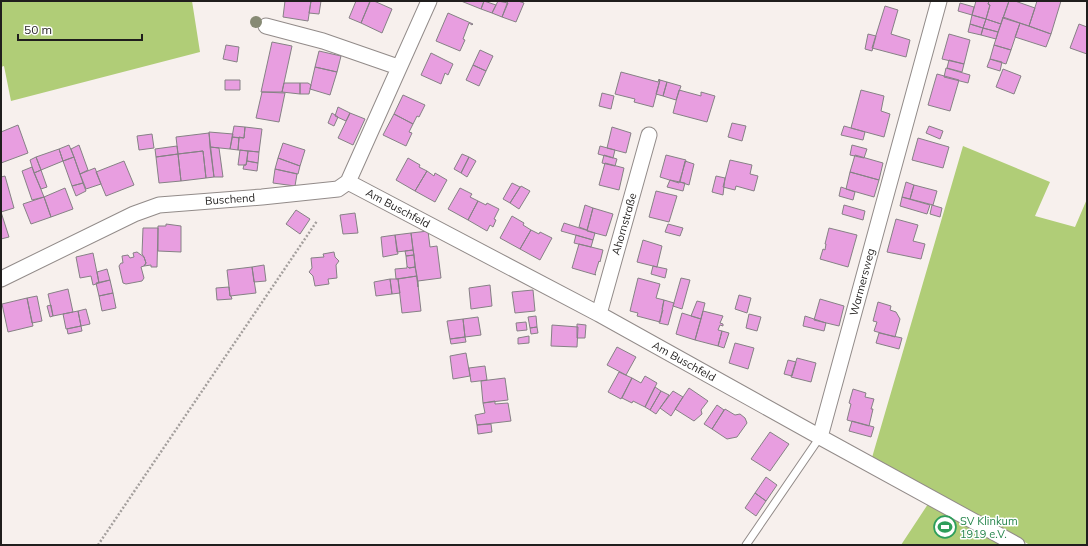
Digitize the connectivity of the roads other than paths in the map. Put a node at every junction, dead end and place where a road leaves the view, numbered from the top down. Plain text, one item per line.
1 (429, 1) edge
2 (939, 1) edge
3 (266, 26) dead end
4 (398, 67) junction
5 (649, 135) dead end
6 (348, 182) junction
7 (1, 279) edge
8 (599, 314) junction
9 (820, 437) junction
10 (746, 545) edge
11 (1017, 545) edge

1 - 4 street
2 - 9 street, Warmersweg
3 - 4 street
4 - 6 street
5 - 8 street, Ahornstraße
6 - 7 street, Buschend
6 - 8 street, Am Buschfeld
8 - 9 street, Am Buschfeld
9 - 10 lane, Warmersweg
9 - 11 street, Am Buschfeld

